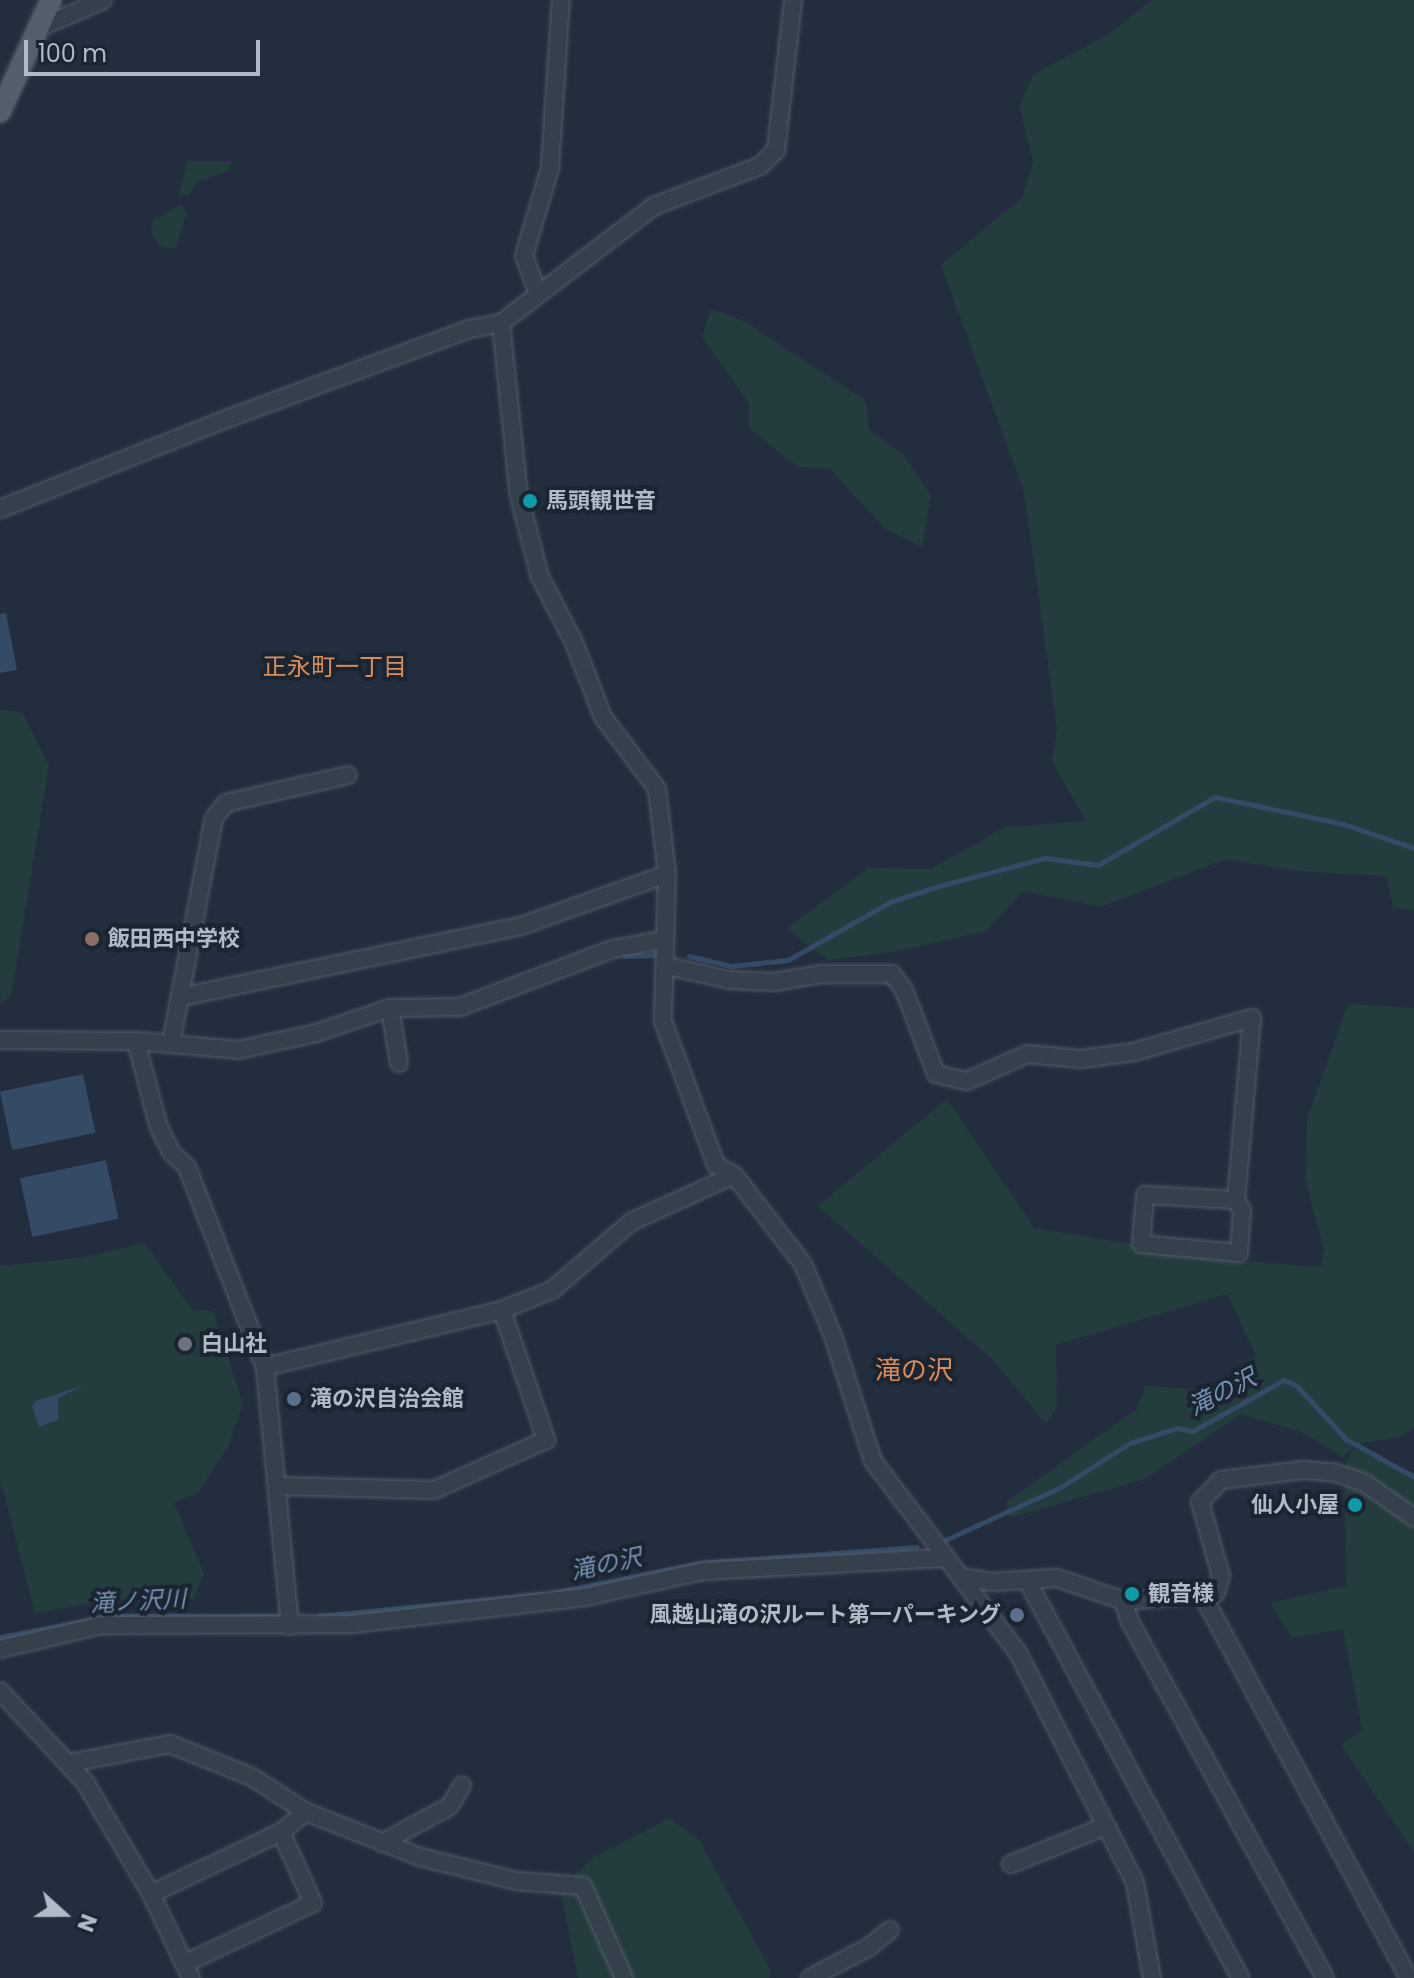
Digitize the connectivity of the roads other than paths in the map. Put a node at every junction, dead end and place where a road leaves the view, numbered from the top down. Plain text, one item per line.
1 (51, 0) edge
2 (103, 0) edge
3 (561, 0) edge
4 (793, 0) edge
5 (37, 29) junction
6 (0, 112) edge
7 (538, 294) junction
8 (501, 323) junction
9 (0, 509) edge
10 (348, 775) dead end
11 (667, 874) junction
12 (663, 940) junction
13 (667, 966) junction
14 (181, 997) junction
15 (390, 1008) junction
16 (0, 1040) edge
17 (136, 1041) junction
18 (171, 1043) junction
19 (399, 1063) dead end
20 (734, 1175) junction
21 (1236, 1200) junction
22 (502, 1310) junction
23 (265, 1367) junction
24 (279, 1486) junction
25 (1414, 1518) edge
26 (944, 1558) junction
27 (961, 1577) junction
28 (1027, 1580) junction
29 (1204, 1598) junction
30 (1124, 1601) junction
31 (290, 1626) junction
32 (0, 1649) edge
33 (0, 1691) edge
34 (70, 1763) junction
35 (462, 1785) dead end
36 (306, 1812) junction
37 (1106, 1826) junction
38 (281, 1832) junction
39 (382, 1843) junction
40 (1011, 1864) dead end
41 (151, 1894) junction
42 (890, 1930) dead end
43 (188, 1971) edge
44 (1153, 1977) edge
45 (624, 1978) edge
46 (810, 1978) edge
47 (1240, 1978) edge
48 (1325, 1978) edge
49 (1409, 1978) edge

1 - 5 main road
2 - 5 street
3 - 7 street
4 - 7 street
5 - 6 main road
7 - 8 street
8 - 9 street
8 - 11 street
10 - 14 street
11 - 12 street
11 - 14 street
12 - 13 street
12 - 15 street
13 - 20 street
13 - 21 street
14 - 18 street
15 - 18 street
15 - 19 street
16 - 17 street
17 - 18 street
17 - 23 street
20 - 22 street
20 - 26 street
21 - 21 street
22 - 23 street
22 - 24 street
23 - 24 street
24 - 31 street
25 - 29 street
26 - 27 street
26 - 31 street
27 - 28 street
27 - 37 street
28 - 30 street
28 - 47 street
29 - 30 street
29 - 49 street
30 - 48 street
31 - 32 street
33 - 34 street
34 - 36 street
34 - 41 street
35 - 39 street
36 - 38 street
36 - 39 street
37 - 40 street
37 - 44 street
38 - 41 street
38 - 43 street
39 - 45 street
41 - 43 street
42 - 46 street

